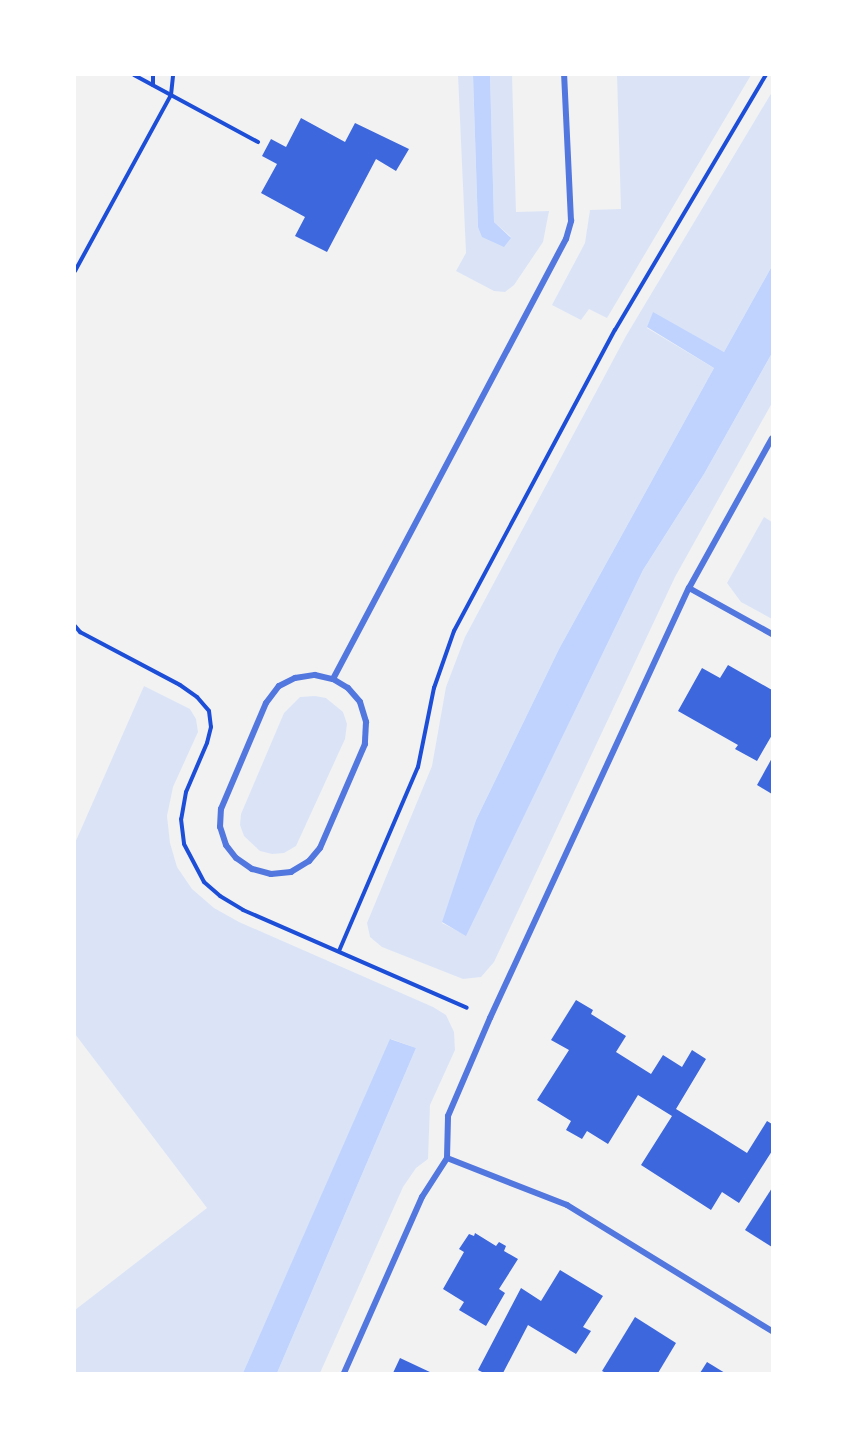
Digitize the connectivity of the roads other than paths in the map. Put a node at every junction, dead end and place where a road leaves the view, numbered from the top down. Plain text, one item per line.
1 (564, 75) edge
2 (772, 438) edge
3 (689, 588) junction
4 (772, 634) edge
5 (333, 679) junction
6 (447, 1158) junction
7 (772, 1331) edge
8 (345, 1373) edge

1 - 5 street
2 - 3 street
3 - 4 street
3 - 6 street
5 - 5 street
6 - 7 street
6 - 8 street

